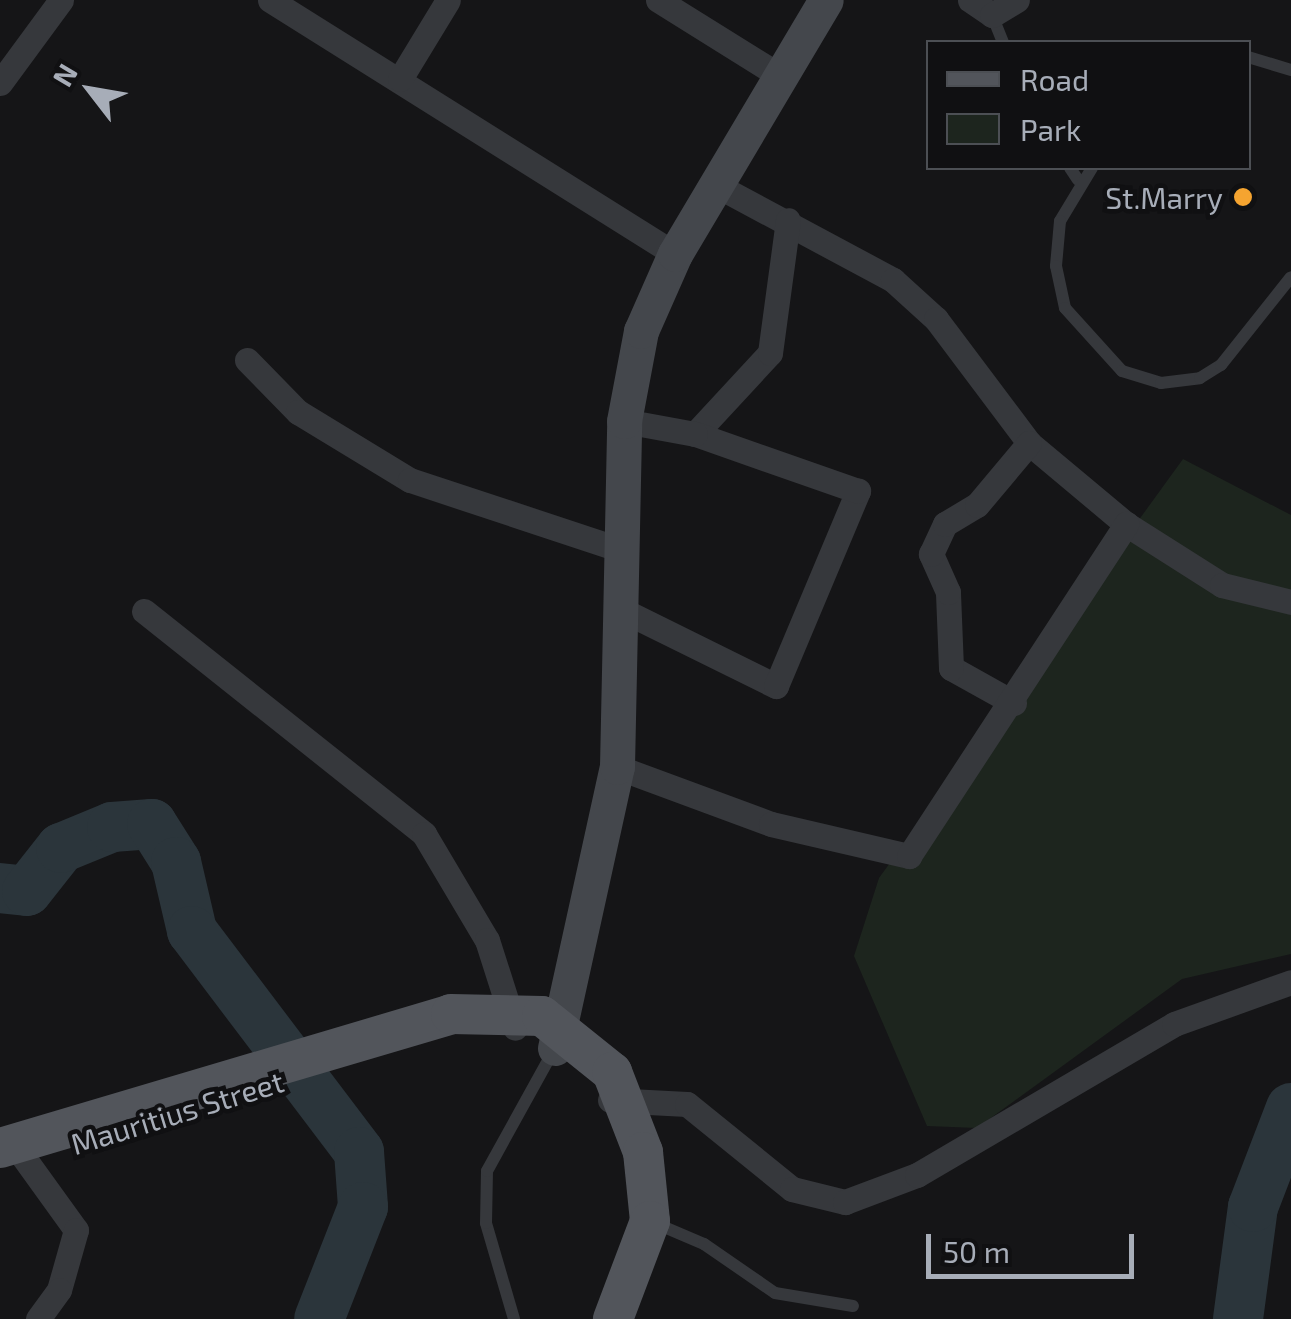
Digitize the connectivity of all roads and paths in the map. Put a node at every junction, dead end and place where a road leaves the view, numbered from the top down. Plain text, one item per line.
1 (61, 0) edge
2 (270, 0) edge
3 (448, 0) edge
4 (658, 0) edge
5 (826, 0) edge
6 (970, 0) edge
7 (1017, 0) edge
8 (992, 15) junction
9 (1003, 40) edge
10 (1251, 59) edge
11 (1291, 70) edge
12 (777, 74) junction
13 (400, 79) junction
14 (0, 83) edge
15 (1071, 170) edge
16 (1090, 170) edge
17 (1078, 180) junction
18 (716, 186) junction
19 (788, 220) junction
20 (675, 254) junction
21 (1291, 277) edge
22 (247, 360) dead end
23 (624, 421) junction
24 (695, 434) junction
25 (1029, 444) junction
26 (1126, 524) junction
27 (619, 549) junction
28 (1291, 602) edge
29 (620, 609) junction
30 (144, 611) dead end
31 (1014, 703) junction
32 (616, 767) junction
33 (1291, 982) edge
34 (515, 1022) junction
35 (559, 1037) junction
36 (616, 1099) junction
37 (10, 1154) edge
38 (640, 1221) junction
39 (852, 1306) dead end
40 (38, 1319) edge
41 (514, 1319) edge
42 (594, 1319) edge
43 (612, 1319) edge

1 - 14 street
2 - 13 street
3 - 13 street
4 - 12 street
5 - 12 main road
6 - 8 street
7 - 8 street
8 - 9 lane
10 - 11 lane
12 - 18 main road
13 - 20 street
15 - 17 lane
16 - 17 lane
17 - 21 lane
18 - 19 street
18 - 20 main road
19 - 24 street
19 - 25 street
20 - 23 main road
22 - 27 street
23 - 24 street
23 - 27 main road
24 - 29 street
25 - 26 street
25 - 31 street
26 - 28 street
26 - 31 street
27 - 29 main road
29 - 32 main road
30 - 34 street
31 - 32 street
32 - 35 main road
33 - 36 street
34 - 35 main road
34 - 37 main road, Mauritius Street
35 - 36 main road
35 - 41 lane
36 - 38 main road
37 - 40 street
38 - 39 lane
38 - 42 main road
38 - 43 main road

